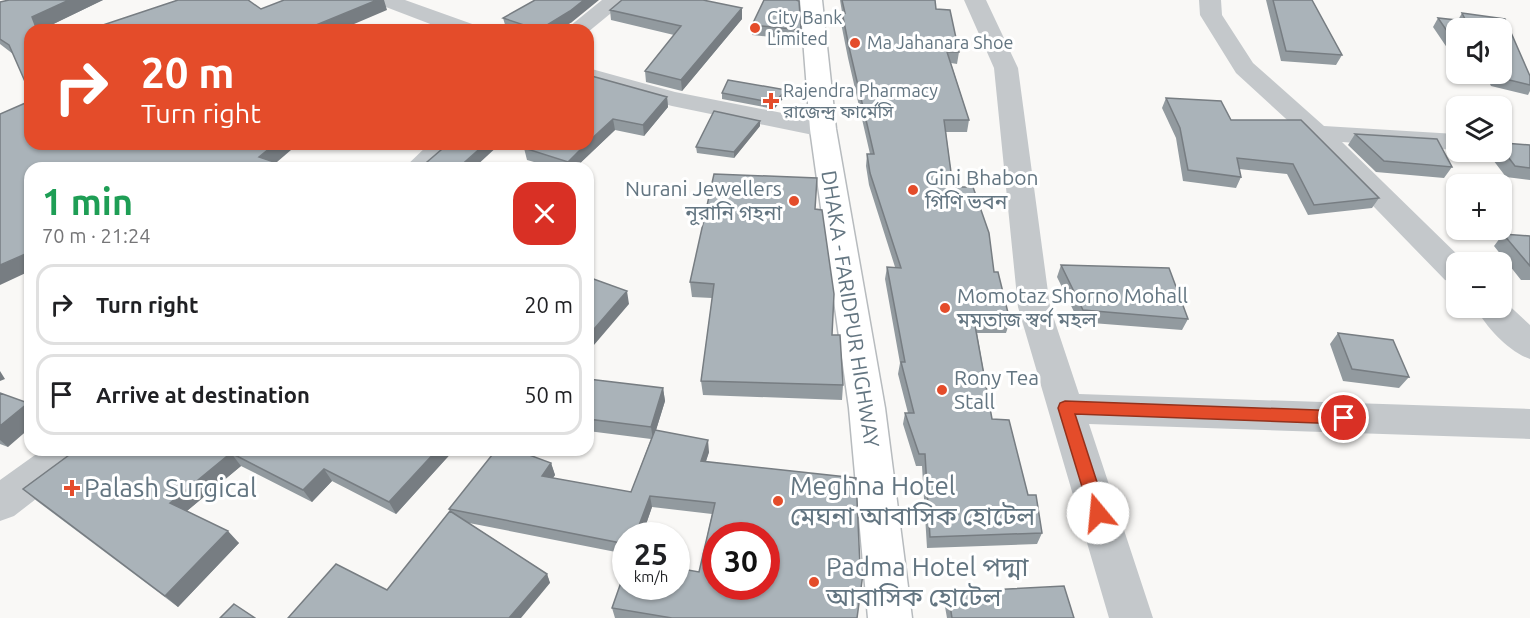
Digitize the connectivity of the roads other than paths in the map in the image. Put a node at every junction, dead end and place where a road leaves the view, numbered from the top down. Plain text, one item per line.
1 (385, 0) edge
2 (616, 0) edge
3 (811, 0) edge
4 (975, 0) edge
5 (1210, 0) edge
6 (451, 24) edge
7 (584, 24) edge
8 (594, 77) edge
9 (823, 129) junction
10 (1317, 132) junction
11 (1446, 141) edge
12 (438, 150) edge
13 (425, 162) edge
14 (1446, 262) edge
15 (1502, 318) edge
16 (1530, 346) edge
17 (1065, 408) junction
18 (1530, 424) edge
19 (64, 456) edge
20 (0, 503) edge
21 (891, 618) edge
22 (1131, 618) edge

1 - 6 street
2 - 7 street
3 - 9 highway, DHAKA - FARIDPUR HIGHWAY
4 - 17 street
5 - 10 street
8 - 9 street
9 - 21 highway, DHAKA - FARIDPUR HIGHWAY
10 - 11 street
10 - 14 street
12 - 13 street
15 - 16 street
17 - 18 street
17 - 22 street
19 - 20 street

